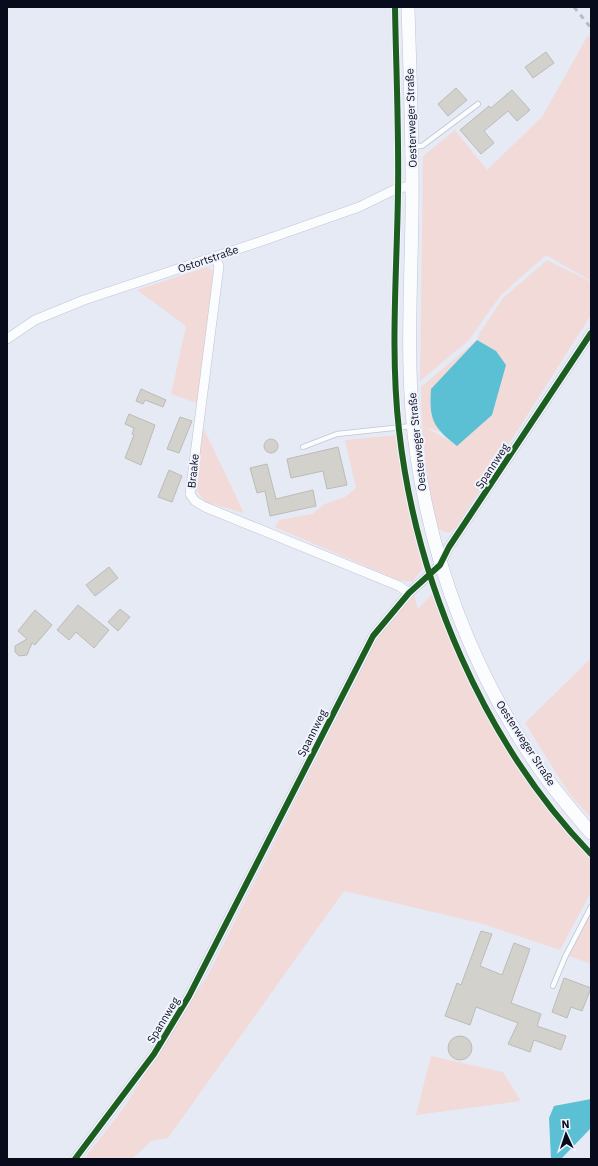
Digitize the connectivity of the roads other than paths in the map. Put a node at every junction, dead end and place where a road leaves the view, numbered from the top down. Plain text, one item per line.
1 (408, 7) edge
2 (478, 104) dead end
3 (412, 146) junction
4 (412, 186) junction
5 (214, 257) junction
6 (591, 333) edge
7 (7, 339) edge
8 (413, 426) junction
9 (303, 447) dead end
10 (440, 565) junction
11 (409, 592) junction
12 (591, 833) edge
13 (591, 907) edge
14 (553, 986) dead end
15 (75, 1159) edge

1 - 3 street, Oesterweger Straße
2 - 3 lane
3 - 4 street, Oesterweger Straße
4 - 5 street, Ostortstraße
4 - 8 street, Oesterweger Straße
5 - 7 street, Ostortstraße
5 - 11 street, Braake
6 - 10 street, Spannweg
8 - 9 lane
8 - 10 street, Oesterweger Straße
10 - 11 street, Spannweg
10 - 12 street, Oesterweger Straße
11 - 15 street, Spannweg
13 - 14 lane

